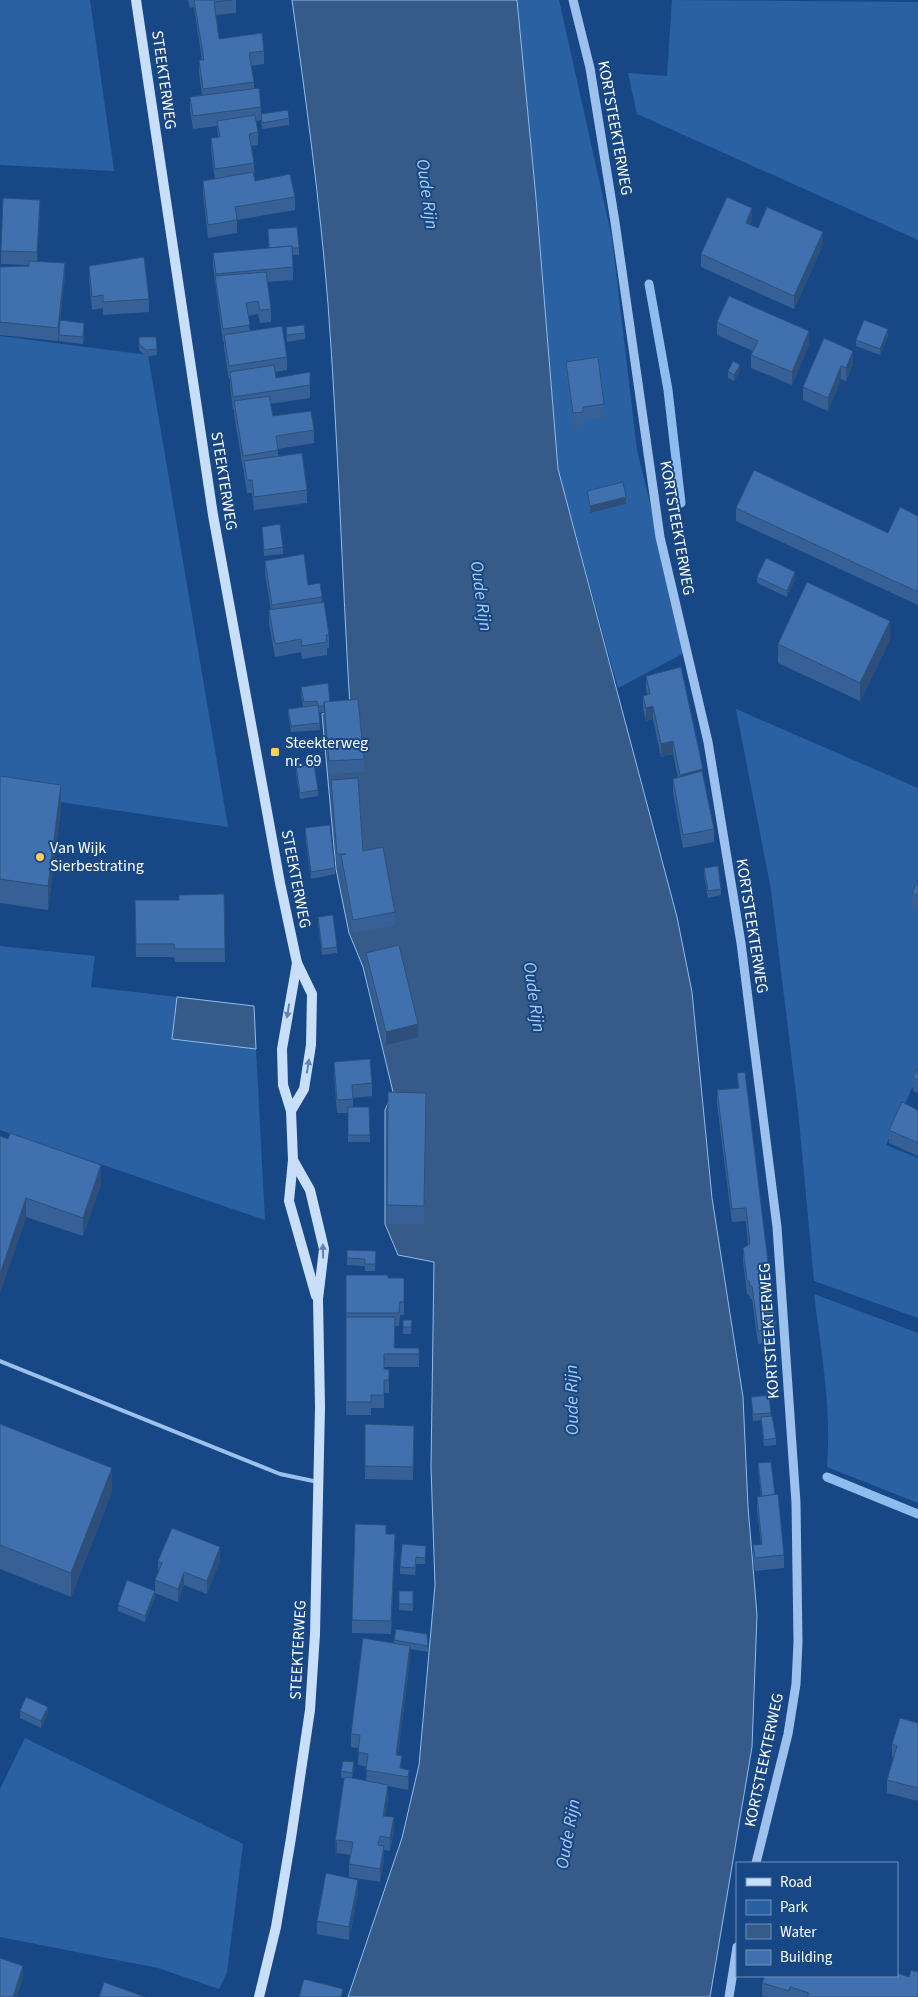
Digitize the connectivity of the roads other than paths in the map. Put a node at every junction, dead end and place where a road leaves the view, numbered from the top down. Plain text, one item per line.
1 (136, 0) edge
2 (573, 0) edge
3 (297, 963) junction
4 (291, 1111) junction
5 (293, 1160) junction
6 (318, 1299) junction
7 (0, 1361) edge
8 (318, 1482) junction
9 (756, 1862) edge
10 (736, 1953) edge
11 (260, 1997) edge
12 (729, 1997) edge

1 - 3 main road, STEEKTERWEG
2 - 9 street, KORTSTEEKTERWEG
3 -> 4 main road, STEEKTERWEG
4 -> 3 main road, STEEKTERWEG
4 - 5 main road, STEEKTERWEG
5 - 6 main road, STEEKTERWEG
6 -> 5 main road, STEEKTERWEG
6 - 8 main road, STEEKTERWEG
7 - 8 lane
8 - 11 main road, STEEKTERWEG
10 - 12 street

